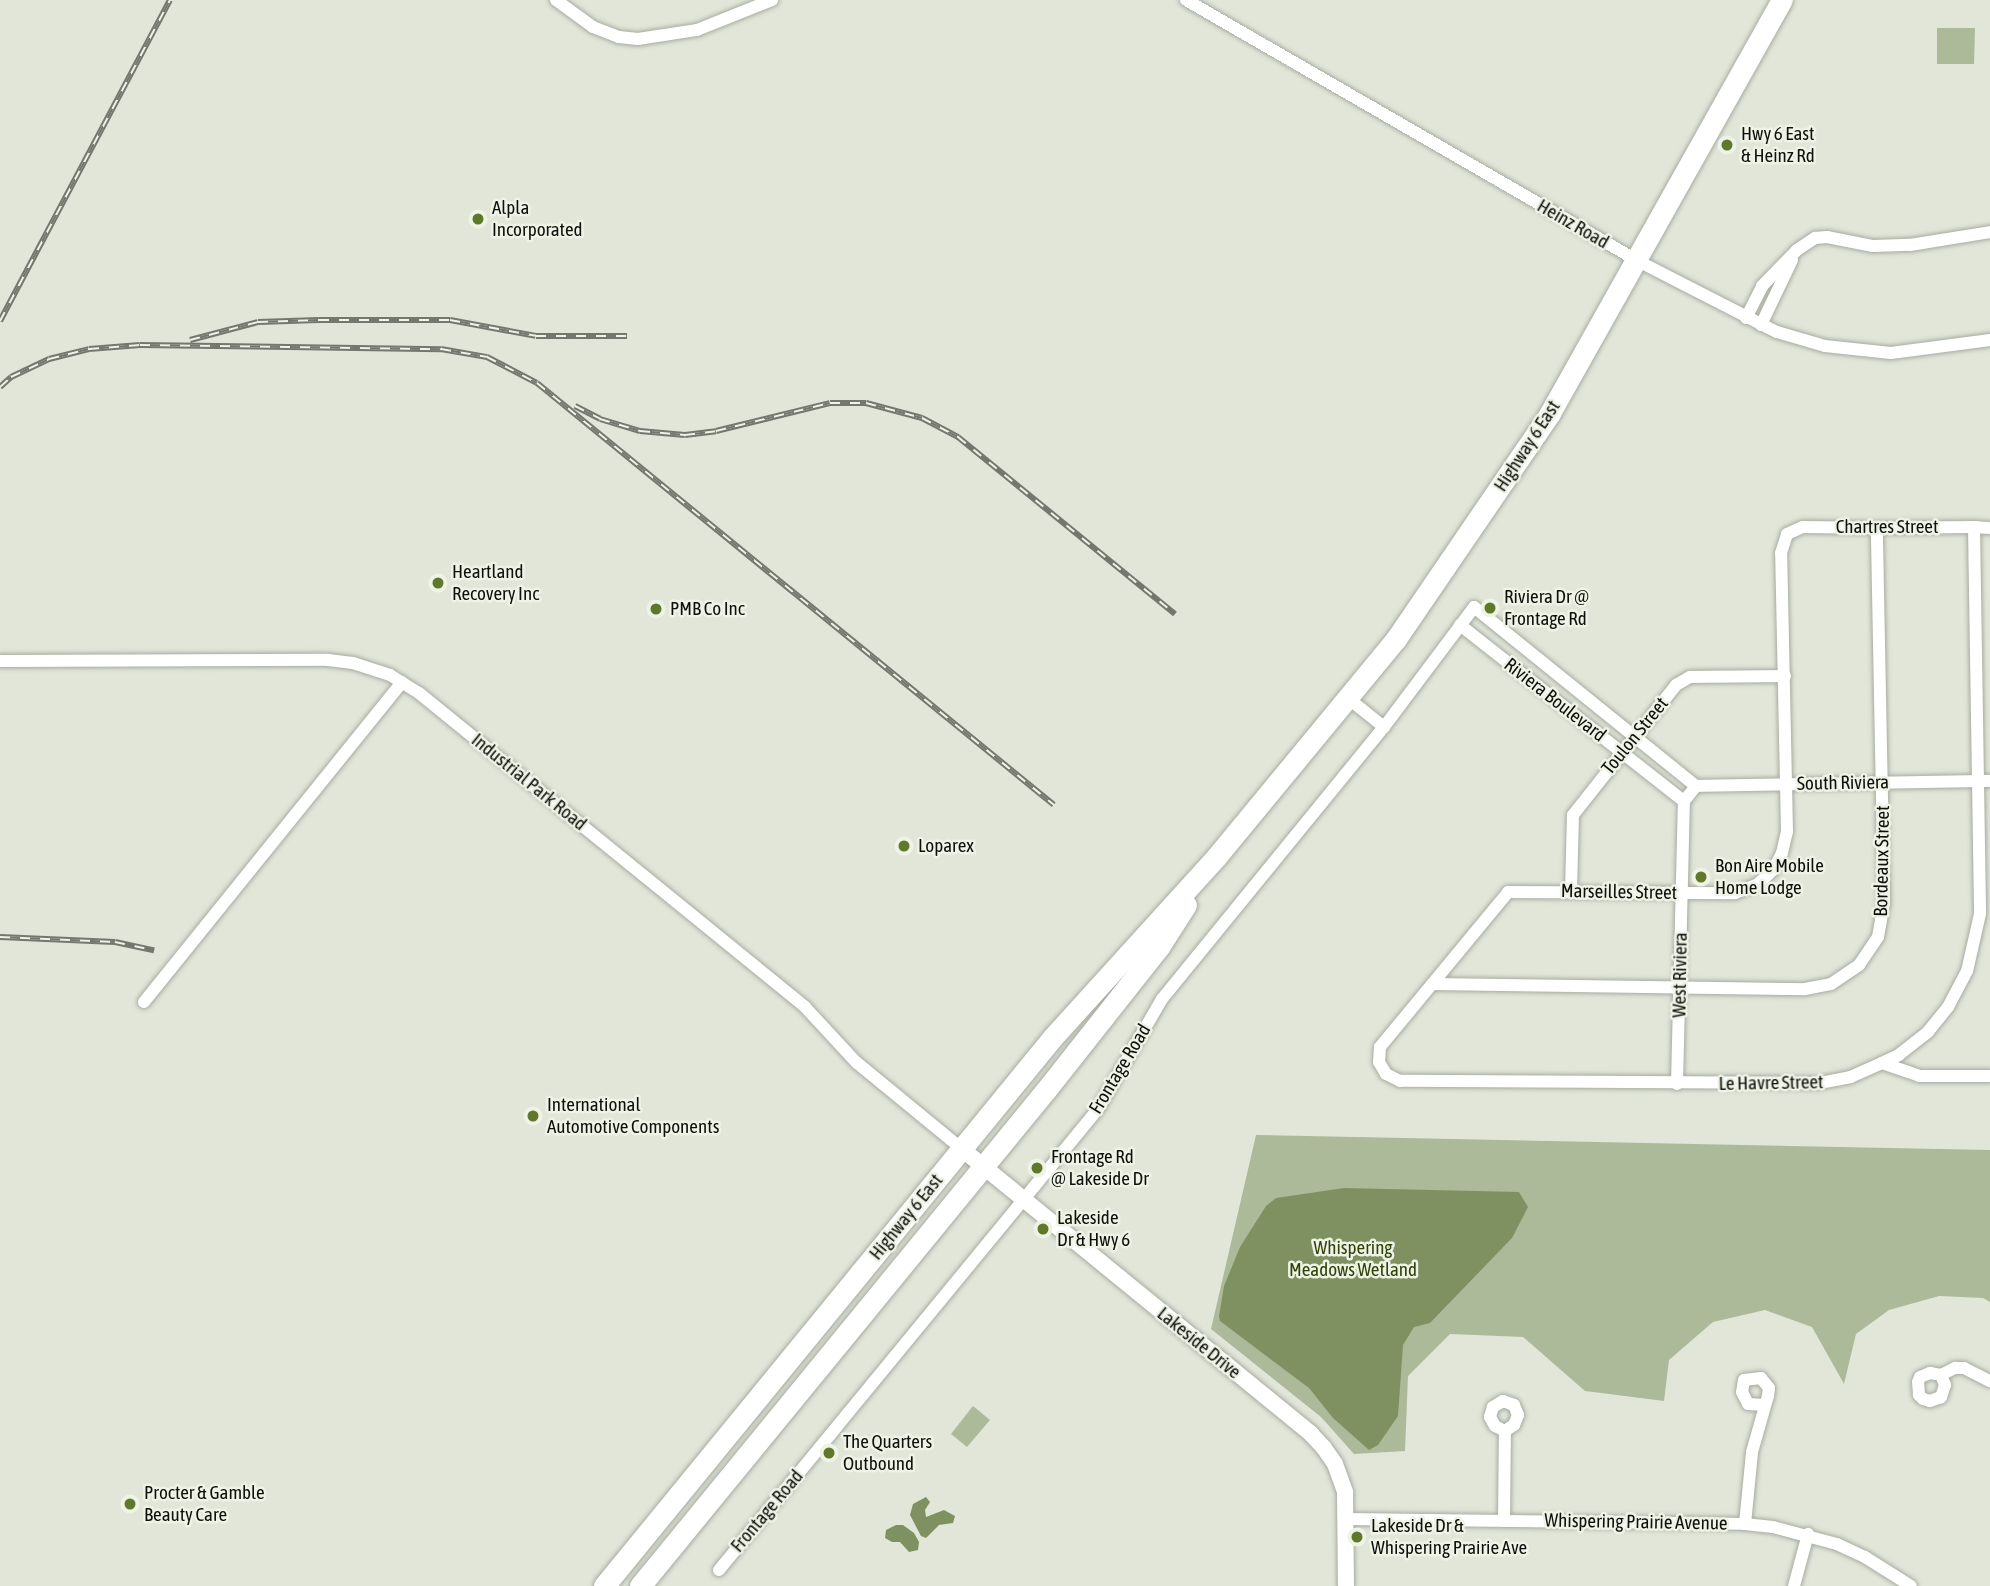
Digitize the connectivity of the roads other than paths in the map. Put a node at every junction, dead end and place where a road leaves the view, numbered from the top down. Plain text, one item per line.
1 (556, 0) edge
2 (772, 0) edge
3 (1186, 0) edge
4 (1782, 0) edge
5 (1990, 232) edge
6 (1797, 250) junction
7 (1638, 261) junction
8 (1746, 318) junction
9 (1761, 325) junction
10 (1990, 340) edge
11 (1974, 527) junction
12 (1877, 528) junction
13 (1990, 528) edge
14 (1787, 534) joint
15 (1460, 625) junction
16 (0, 662) edge
17 (1784, 676) junction
18 (402, 682) junction
19 (1349, 699) junction
20 (1384, 727) junction
21 (1635, 737) junction
22 (1622, 753) junction
23 (1984, 781) edge
24 (1883, 782) junction
25 (1786, 783) junction
26 (1696, 786) junction
27 (1684, 801) junction
28 (1217, 856) junction
29 (1571, 891) junction
30 (1681, 893) junction
31 (1432, 984) junction
32 (1680, 987) junction
33 (144, 1002) dead end
34 (1882, 1063) junction
35 (1381, 1068) joint
36 (1990, 1076) edge
37 (1678, 1084) junction
38 (962, 1149) junction
39 (983, 1166) junction
40 (1024, 1201) junction
41 (1941, 1376) dead end
42 (1990, 1381) edge
43 (1765, 1405) dead end
44 (1505, 1431) dead end
45 (1346, 1520) junction
46 (1504, 1521) junction
47 (1745, 1524) junction
48 (1808, 1534) junction
49 (719, 1570) dead end
50 (604, 1586) edge
51 (640, 1586) edge
52 (1346, 1586) edge
53 (1794, 1586) edge
54 (1911, 1586) edge

1 - 2 street
3 - 7 street, Heinz Road
4 - 7 main road, Highway 6 East
5 - 6 street
6 - 8 street
6 - 9 street
7 - 8 street, Heinz Road
7 - 19 main road, Highway 6 East
8 - 9 street, Heinz Road
9 - 10 street, Heinz Road
11 - 12 street, Chartres Street
11 - 13 street, Chartres Street
11 - 23 street, Le Havre Street
12 - 14 street, Chartres Street
12 - 24 street, Bordeaux Street
14 - 17 street, Marseilles Street
15 - 20 street, Riviera Boulevard
15 - 21 street, Riviera Boulevard
15 - 22 street, Riviera Boulevard
16 - 18 street, Industrial Park Road
17 - 21 street, Toulon Street
17 - 25 street, Marseilles Street
18 - 33 street
18 - 38 street, Industrial Park Road
19 - 20 street
19 - 28 main road, Highway 6 East
20 - 40 street, Frontage Road
21 - 22 street, Toulon Street
21 - 26 street, Riviera Boulevard
22 - 27 street, Riviera Boulevard
22 - 29 street, Toulon Street
23 - 24 street, South Riviera
23 - 34 street, Le Havre Street
24 - 25 street, South Riviera
24 - 32 street, Bordeaux Street
25 - 26 street, South Riviera
25 - 30 street, Marseilles Street
26 - 27 street
27 - 30 street, West Riviera
28 - 38 main road, Highway 6 East
28 - 39 main road, Highway 6 East
29 - 30 street, Marseilles Street
29 - 31 street, Marseilles Street
30 - 32 street, West Riviera
31 - 32 street, Bordeaux Street
31 - 35 street, Marseilles Street
32 - 37 street, West Riviera
34 - 36 street
34 - 37 street, Le Havre Street
35 - 37 street, Le Havre Street
38 - 39 street, Lakeside Drive
38 - 50 main road, Highway 6 East
39 - 40 street, Lakeside Drive
39 - 51 main road, Highway 6 East
40 - 45 street, Lakeside Drive
40 - 49 street, Frontage Road
41 - 42 street
43 - 47 street
44 - 46 street
45 - 46 street, Whispering Prairie Avenue
45 - 52 street, Lakeside Drive
46 - 47 street, Whispering Prairie Avenue
47 - 48 street, Whispering Prairie Avenue
48 - 53 street
48 - 54 street, Whispering Prairie Avenue

